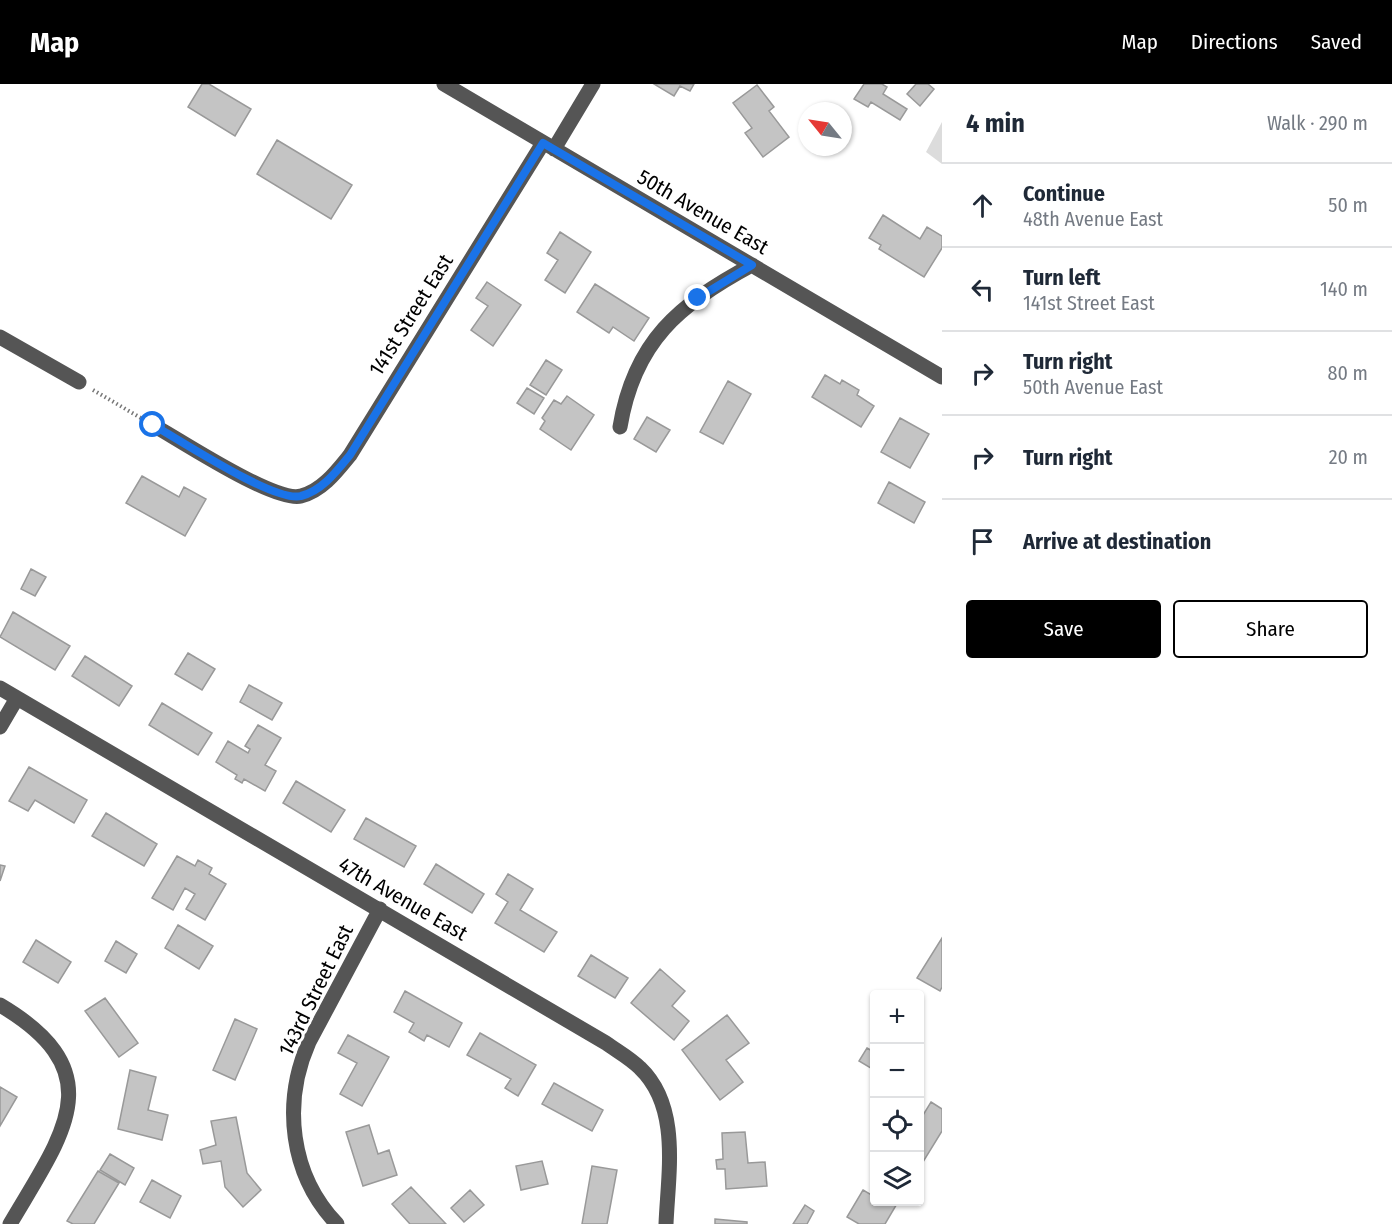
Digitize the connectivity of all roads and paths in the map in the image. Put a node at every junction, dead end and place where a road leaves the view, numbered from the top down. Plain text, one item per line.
1 (444, 84) edge
2 (593, 84) edge
3 (548, 146) junction
4 (752, 265) junction
5 (0, 337) edge
6 (942, 377) edge
7 (79, 382) joint
8 (153, 425) joint
9 (620, 427) dead end
10 (0, 688) edge
11 (16, 698) junction
12 (0, 727) edge
13 (380, 909) junction
14 (0, 1005) edge
15 (10, 1224) edge
16 (337, 1224) edge
17 (666, 1224) edge

1 - 3 street, 50th Avenue East
2 - 3 street, 141st Street East
3 - 4 street, 50th Avenue East
3 - 8 street, 141st Street East
4 - 6 street, 50th Avenue East
4 - 9 street
5 - 7 street
7 - 8 path
10 - 11 street, 47th Avenue East
11 - 12 street
11 - 13 street, 47th Avenue East
13 - 16 street, 143rd Street East
13 - 17 street, 47th Avenue East
14 - 15 street

